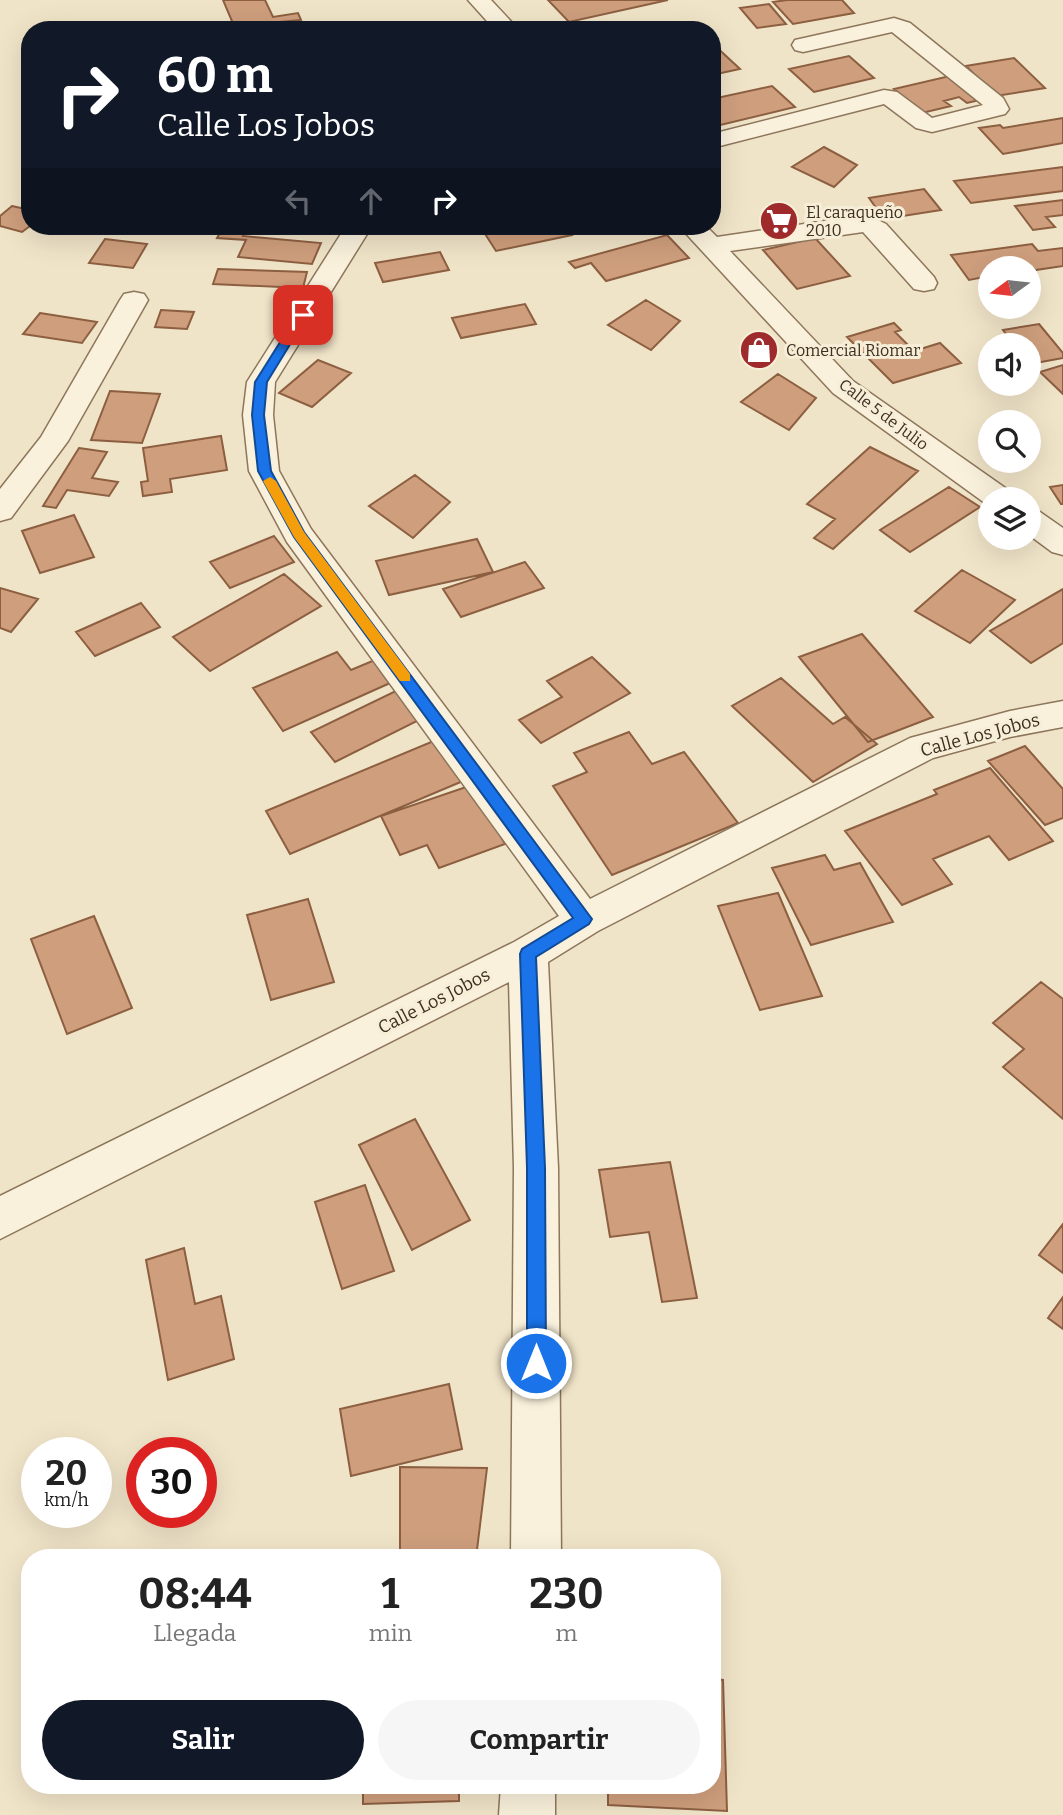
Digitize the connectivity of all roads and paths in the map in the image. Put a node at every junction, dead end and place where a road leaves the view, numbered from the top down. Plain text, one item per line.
1 (479, 0) edge
2 (499, 21) edge
3 (803, 45) dead end
4 (721, 139) edge
5 (721, 234) edge
6 (353, 235) edge
7 (701, 236) edge
8 (924, 284) dead end
9 (134, 300) dead end
10 (983, 487) edge
11 (0, 510) edge
12 (1041, 528) edge
13 (1063, 544) edge
14 (1063, 715) edge
15 (584, 919) junction
16 (528, 954) junction
17 (0, 1217) edge
18 (536, 1549) edge
19 (528, 1794) edge
20 (527, 1815) edge

1 - 2 street
3 - 4 street
5 - 8 street
6 - 15 street
7 - 10 street, Calle 5 de Julio
9 - 11 street
12 - 13 street
14 - 15 street, Calle Los Jobos
15 - 16 street, Calle Los Jobos
16 - 17 street, Calle Los Jobos
16 - 18 street
19 - 20 street

